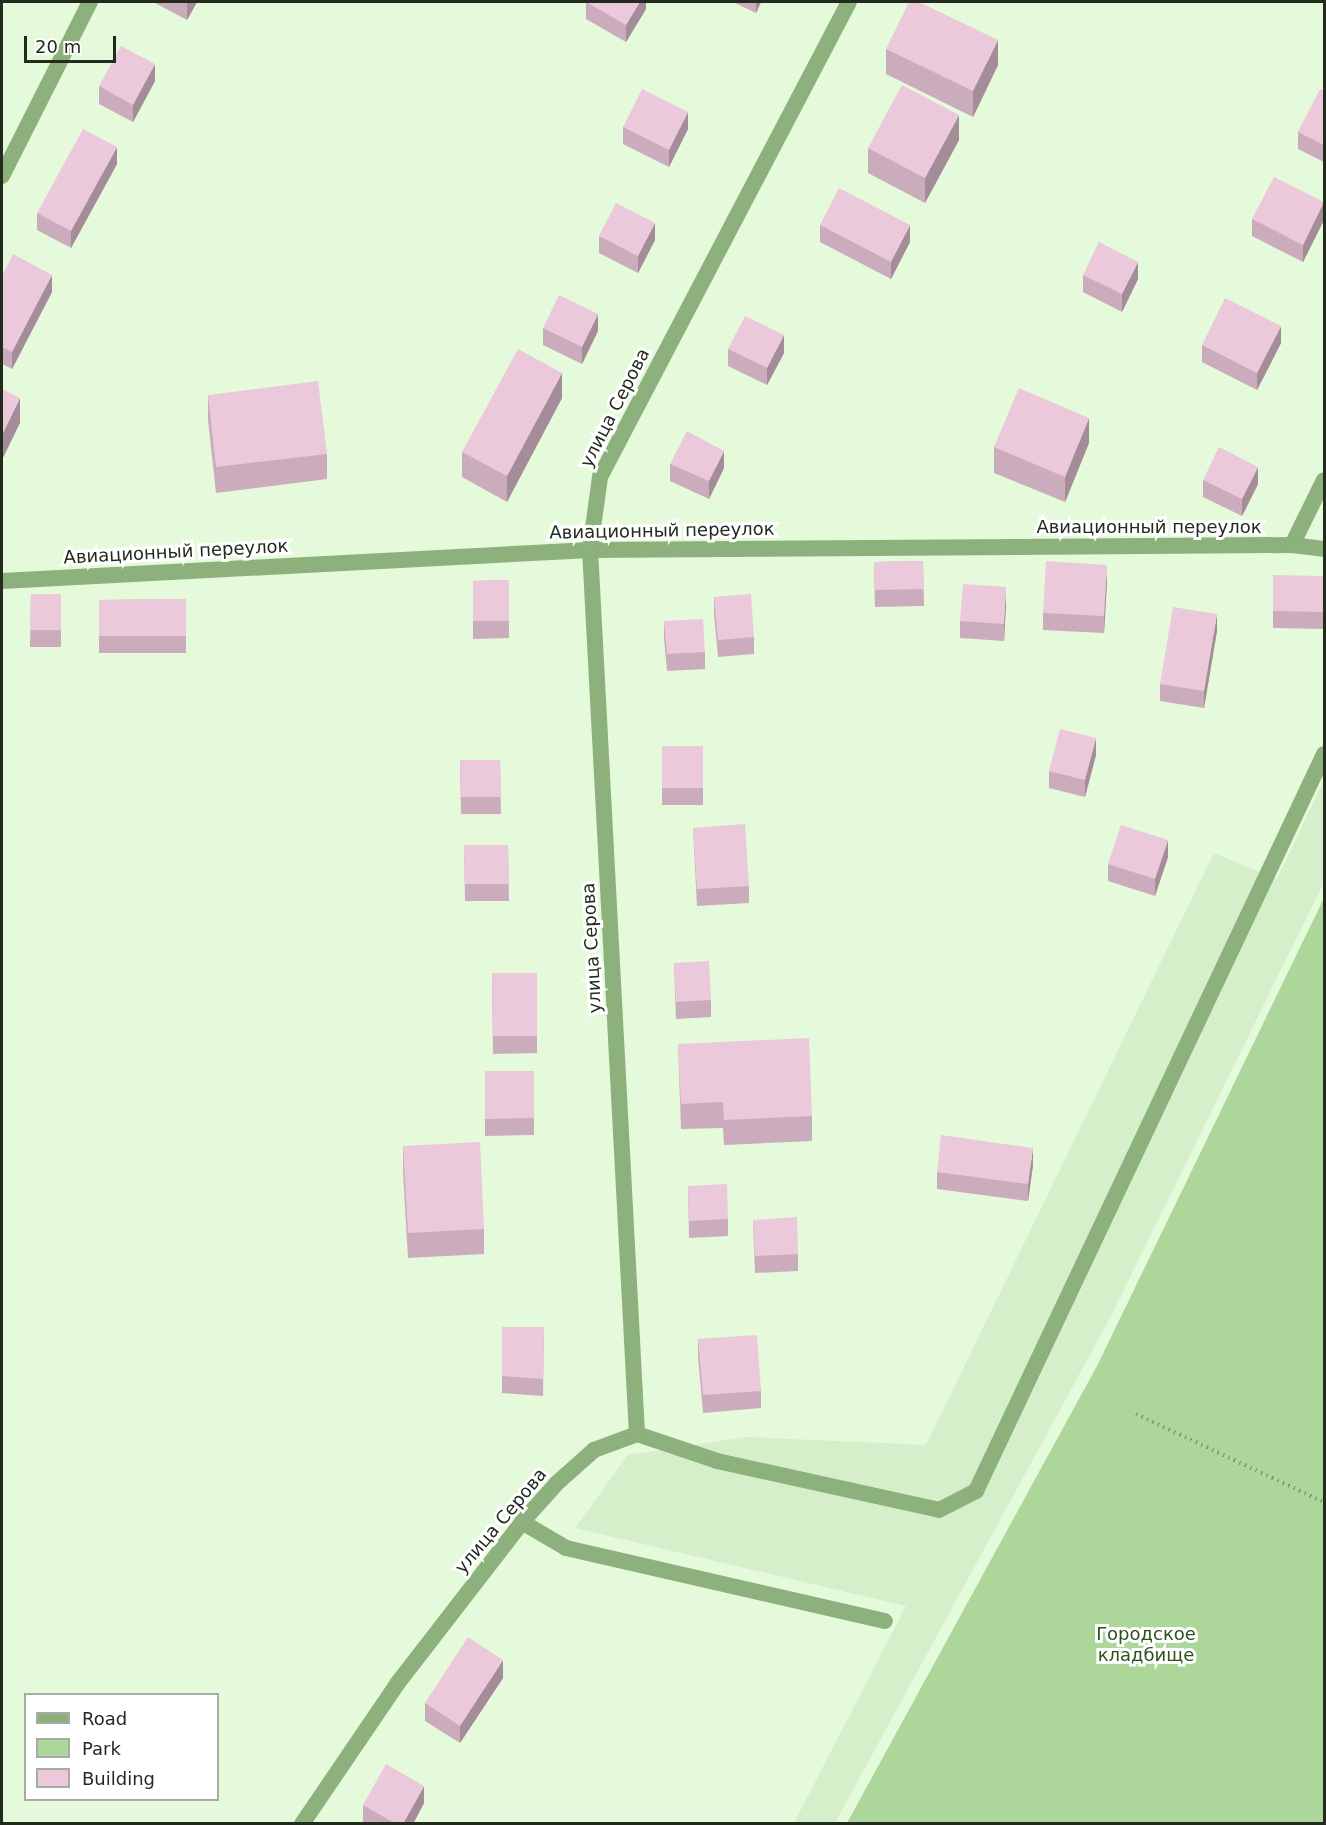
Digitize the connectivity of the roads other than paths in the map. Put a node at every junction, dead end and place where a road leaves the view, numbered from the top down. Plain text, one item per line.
1 (90, 2) edge
2 (849, 2) edge
3 (2, 176) edge
4 (1324, 480) edge
5 (1292, 545) junction
6 (1324, 549) edge
7 (590, 550) junction
8 (2, 581) edge
9 (1324, 754) edge
10 (637, 1434) junction
11 (522, 1522) junction
12 (885, 1621) dead end
13 (302, 1824) edge

1 - 3 street
2 - 7 street, улица Серова
4 - 5 street
5 - 6 street, Авиационный переулок
5 - 7 street, Авиационный переулок
7 - 8 street, Авиационный переулок
7 - 10 street, улица Серова
9 - 10 street
10 - 11 street, улица Серова
11 - 12 street
11 - 13 street, улица Серова

